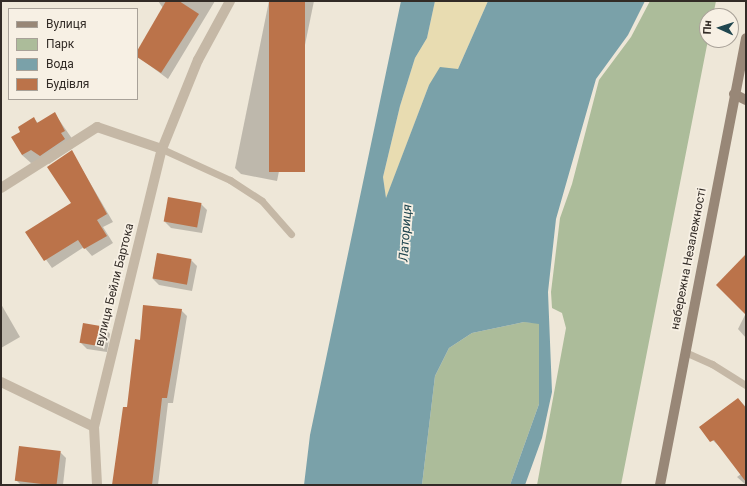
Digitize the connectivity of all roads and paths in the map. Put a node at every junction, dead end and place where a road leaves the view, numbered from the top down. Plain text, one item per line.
1 (230, 1) edge
2 (746, 38) edge
3 (734, 94) junction
4 (746, 100) edge
5 (162, 149) junction
6 (1, 188) edge
7 (290, 234) dead end
8 (685, 352) junction
9 (1, 382) edge
10 (746, 385) edge
11 (94, 427) junction
12 (97, 485) edge
13 (660, 485) edge

1 - 5 street, вулиця Бейли Бартока
2 - 3 street, набережна Незалежності
3 - 4 street
3 - 8 street, набережна Незалежності
5 - 6 street
5 - 7 lane
5 - 11 street, вулиця Бейли Бартока
8 - 10 lane
8 - 13 street, набережна Незалежності
9 - 11 street
11 - 12 street, вулиця Бейли Бартока

